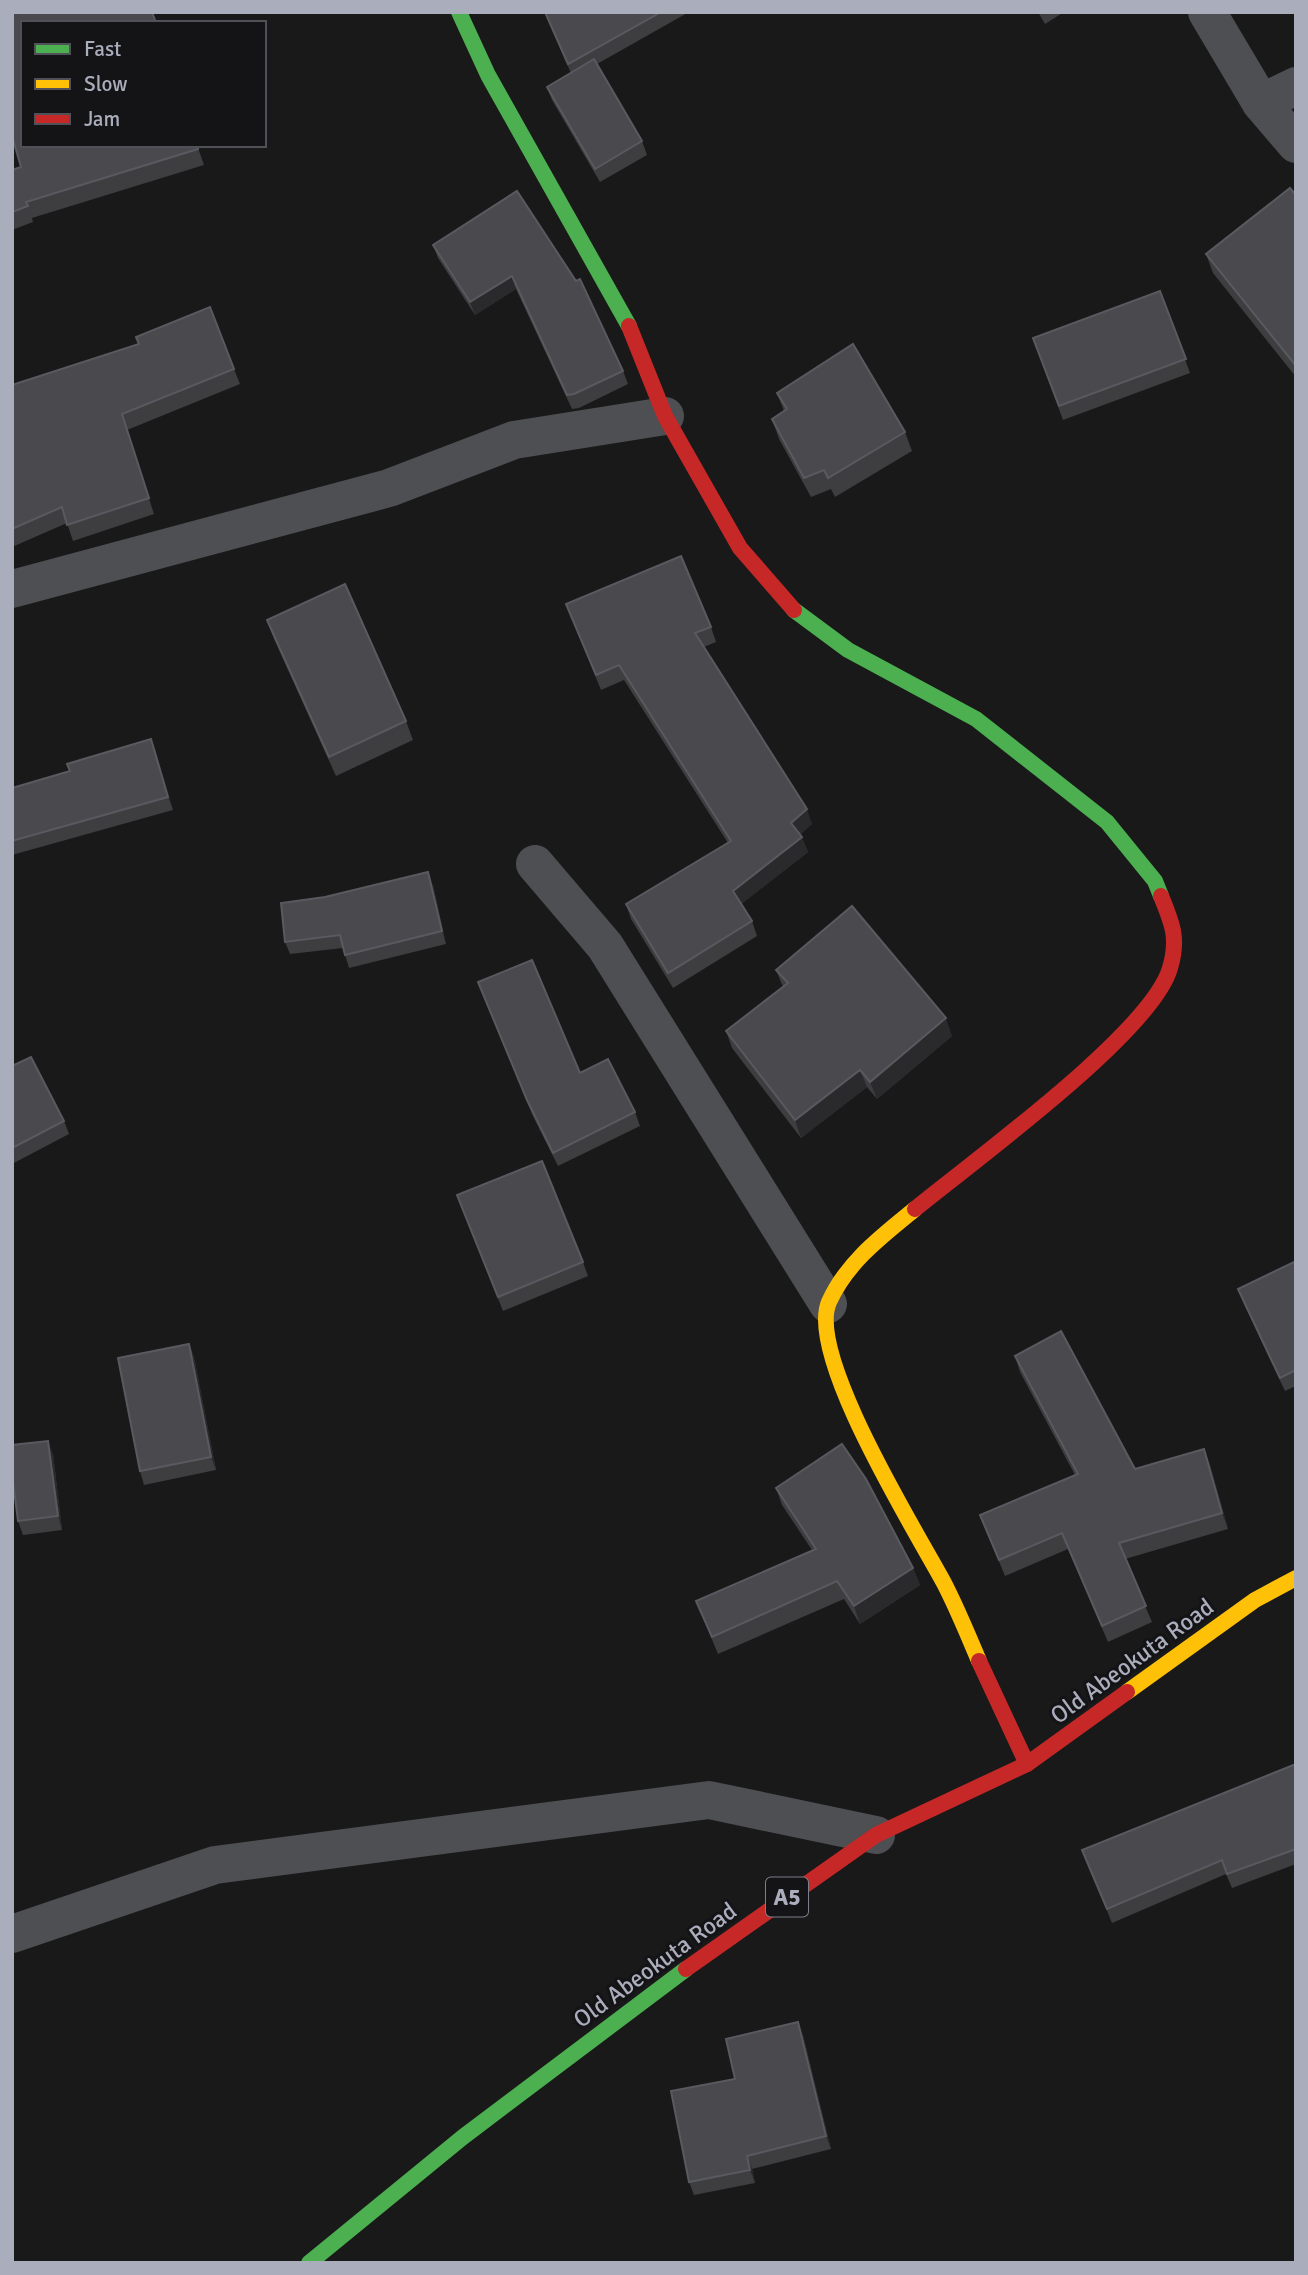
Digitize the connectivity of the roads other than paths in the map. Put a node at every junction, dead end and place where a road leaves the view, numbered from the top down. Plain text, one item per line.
1 (459, 12) edge
2 (1207, 12) edge
3 (1296, 86) edge
4 (1261, 103) junction
5 (1296, 144) edge
6 (665, 416) junction
7 (12, 589) edge
8 (535, 864) dead end
9 (828, 1304) junction
10 (1296, 1577) edge
11 (1027, 1764) junction
12 (876, 1835) junction
13 (12, 1934) edge
14 (309, 2263) edge

1 - 6 main road
2 - 4 street
3 - 4 street
4 - 5 street
6 - 7 street
6 - 9 main road
8 - 9 street
9 - 11 main road
10 - 11 main road, Old Abeokuta Road / A5
11 - 12 main road, Old Abeokuta Road / A5
12 - 13 street
12 - 14 main road, Old Abeokuta Road / A5

